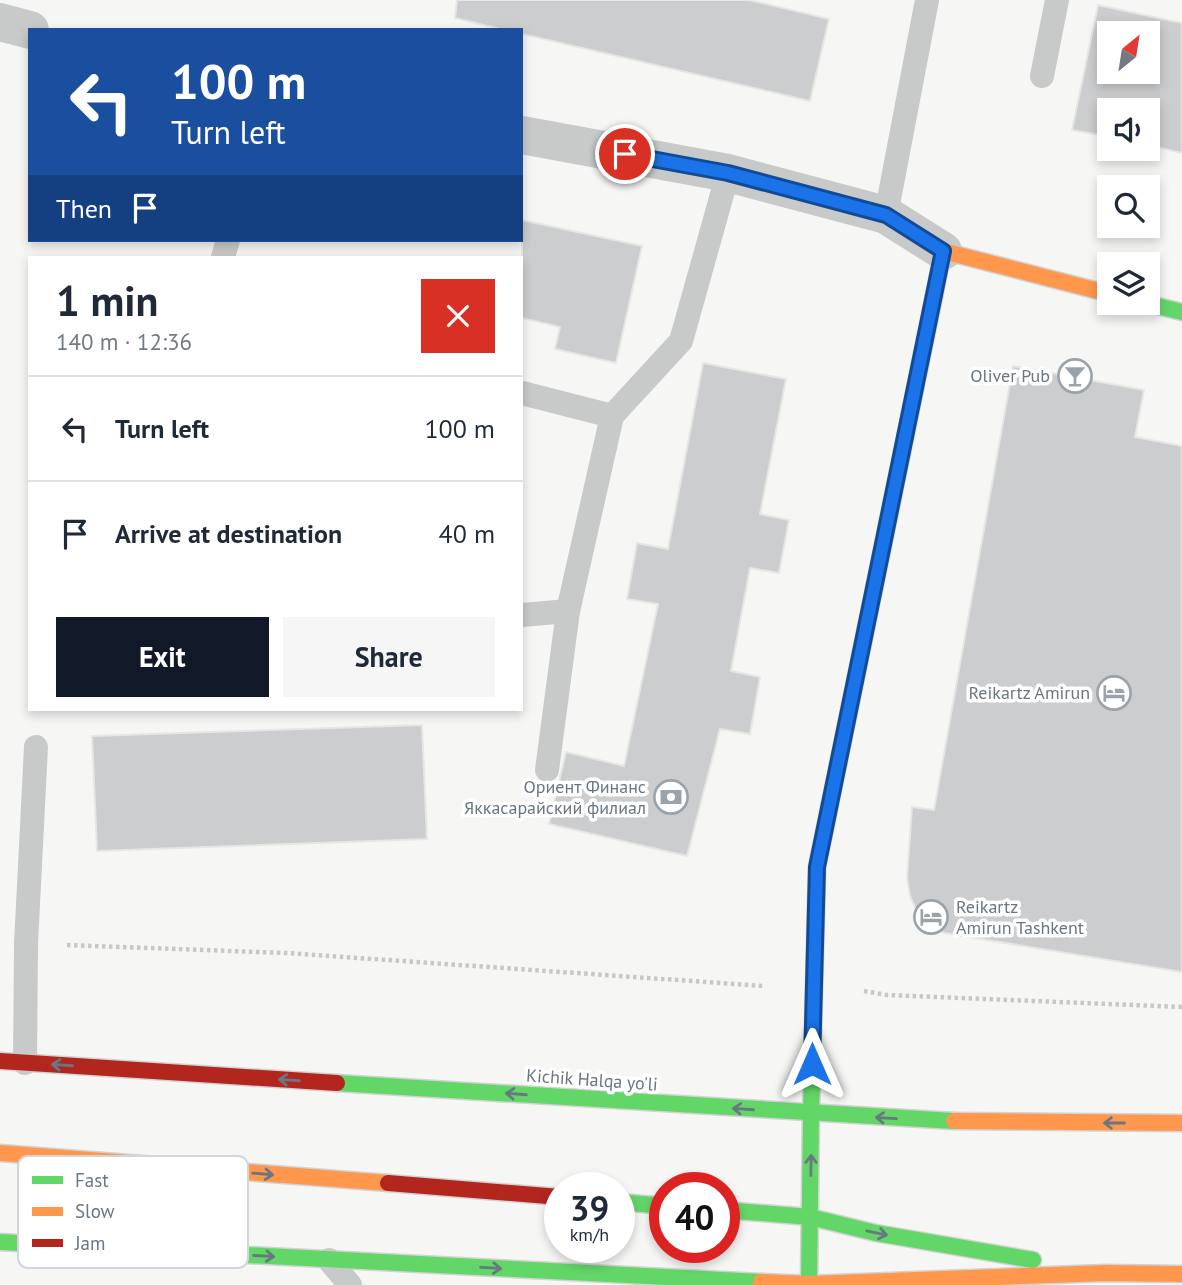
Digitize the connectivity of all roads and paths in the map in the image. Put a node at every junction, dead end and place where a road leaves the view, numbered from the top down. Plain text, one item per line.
1 (927, 0) edge
2 (1057, 0) edge
3 (0, 22) edge
4 (28, 29) edge
5 (1042, 76) dead end
6 (523, 135) edge
7 (728, 173) junction
8 (886, 215) junction
9 (943, 251) junction
10 (1097, 291) edge
11 (1160, 307) edge
12 (1182, 312) edge
13 (523, 393) edge
14 (612, 416) junction
15 (568, 611) junction
16 (523, 615) edge
17 (36, 747) dead end
18 (547, 770) dead end
19 (26, 944) junction
20 (769, 986) dead end
21 (866, 991) dead end
22 (1182, 1007) edge
23 (0, 1061) edge
24 (25, 1063) junction
25 (811, 1113) junction
26 (1182, 1123) edge
27 (0, 1153) edge
28 (38, 1156) edge
29 (248, 1172) edge
30 (544, 1196) edge
31 (740, 1211) edge
32 (810, 1217) junction
33 (0, 1242) edge
34 (18, 1243) edge
35 (248, 1256) edge
36 (329, 1260) junction
37 (1182, 1274) edge
38 (1105, 1279) edge
39 (809, 1284) edge
40 (350, 1285) edge

1 - 8 lane
2 - 5 lane
3 - 4 street
6 - 7 street
7 - 8 street
7 - 14 lane
8 - 9 street
9 - 10 main road
9 - 25 main road
11 - 12 main road
13 - 14 lane
14 - 15 lane
15 - 16 lane
15 - 18 lane
17 - 19 lane
19 - 20 path
19 - 24 lane
21 - 22 path
23 - 24 main road, Kichik Halqa yo'li
25 -> 24 main road, Kichik Halqa yo'li
26 -> 25 main road, Kichik Halqa yo'li
32 -> 25 main road
27 -> 28 main road
29 -> 30 main road
31 - 32 main road
32 -> 38 main road
32 - 39 main road
33 -> 34 main road
35 -> 36 main road
36 -> 39 main road
36 - 40 lane
37 - 38 main road
38 - 39 main road

